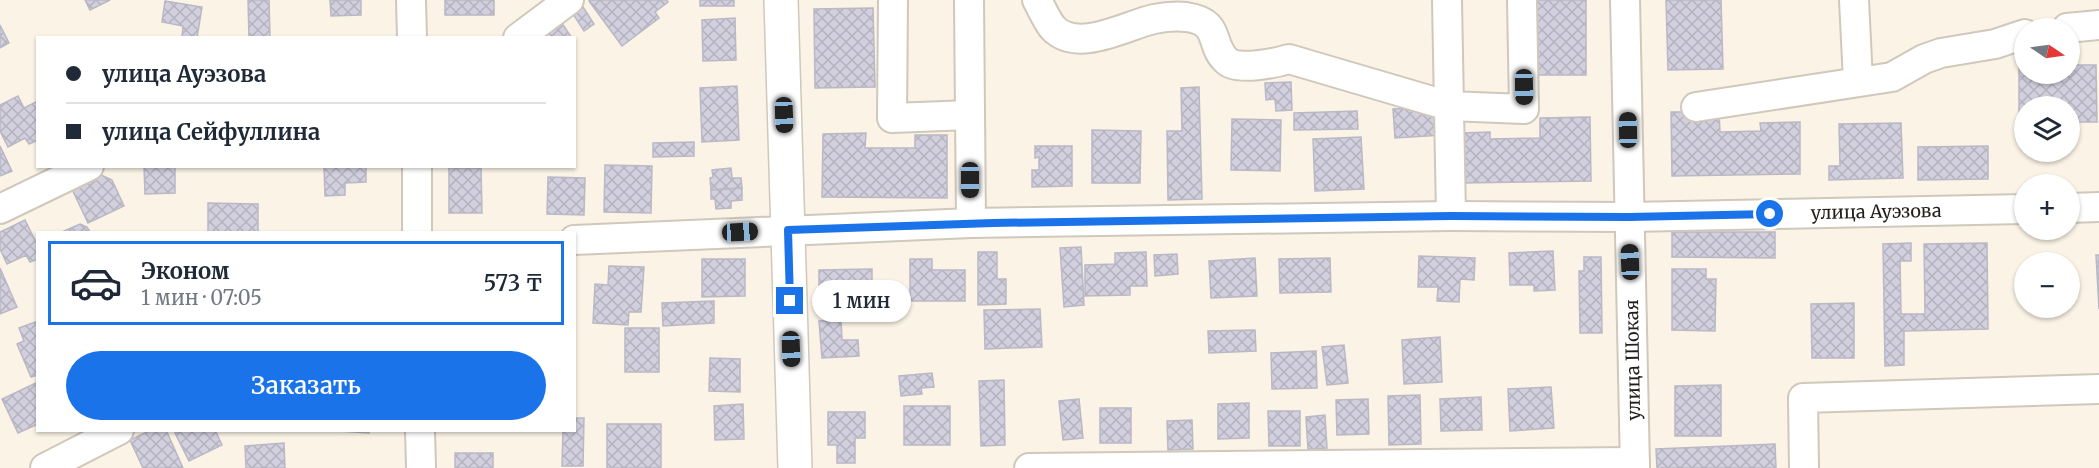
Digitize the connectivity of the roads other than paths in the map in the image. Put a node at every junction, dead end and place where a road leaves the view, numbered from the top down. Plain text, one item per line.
1 (411, 0) edge
2 (570, 0) edge
3 (781, 0) edge
4 (892, 0) edge
5 (969, 0) edge
6 (1037, 0) edge
7 (1447, 0) edge
8 (1522, 0) edge
9 (1625, 0) edge
10 (1854, 0) edge
11 (2099, 25) edge
12 (2080, 27) edge
13 (412, 36) edge
14 (521, 36) edge
15 (2014, 38) edge
16 (1858, 81) junction
17 (1449, 106) junction
18 (1696, 107) dead end
19 (970, 115) junction
20 (85, 168) edge
21 (417, 168) edge
22 (2099, 207) edge
23 (2014, 208) edge
24 (2080, 208) edge
25 (0, 209) edge
26 (1451, 216) junction
27 (1629, 217) junction
28 (970, 223) junction
29 (788, 230) junction
30 (417, 231) edge
31 (576, 240) edge
32 (2099, 389) edge
33 (115, 432) edge
34 (420, 432) edge
35 (1635, 465) edge
36 (1086, 467) edge
37 (45, 468) edge
38 (421, 468) edge
39 (795, 468) edge
40 (1029, 468) edge
41 (1804, 468) edge

1 - 13 street
2 - 14 street
3 - 29 main road
4 - 19 street
5 - 19 street
6 - 17 street
7 - 17 street
8 - 17 street
9 - 27 street, улица Шокая
10 - 16 street
11 - 12 street
15 - 16 street
16 - 18 street
17 - 26 street
19 - 28 street
20 - 25 street
21 - 30 street
22 - 24 street
23 - 27 street, улица Ауэзова
26 - 27 street, улица Ауэзова
26 - 28 street, улица Ауэзова
27 - 35 street, улица Шокая
28 - 29 street, улица Ауэзова
29 - 31 street, улица Ауэзова
29 - 39 main road
32 - 41 street
33 - 37 street
34 - 38 street
35 - 36 street
36 - 40 street

